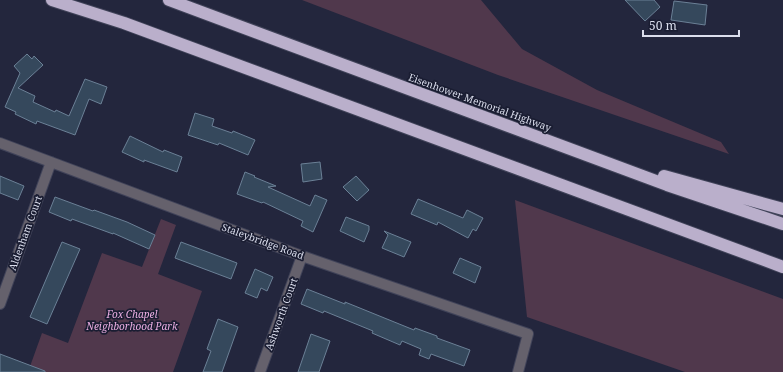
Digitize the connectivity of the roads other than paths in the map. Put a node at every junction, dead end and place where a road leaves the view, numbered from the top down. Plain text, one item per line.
1 (52, 0) edge
2 (170, 0) edge
3 (0, 143) edge
4 (595, 158) junction
5 (51, 162) junction
6 (783, 209) edge
7 (783, 224) edge
8 (302, 256) junction
9 (783, 267) edge
10 (0, 304) edge
11 (260, 372) edge
12 (518, 372) edge

1 - 9 highway
2 - 4 highway, Eisenhower Memorial Highway
3 - 5 street, Staleybridge Road
4 - 6 highway
4 - 7 highway, Eisenhower Memorial Highway
5 - 8 street, Staleybridge Road
5 - 10 street, Aldenham Court
8 - 11 street, Ashworth Court
8 - 12 street, Staleybridge Road

